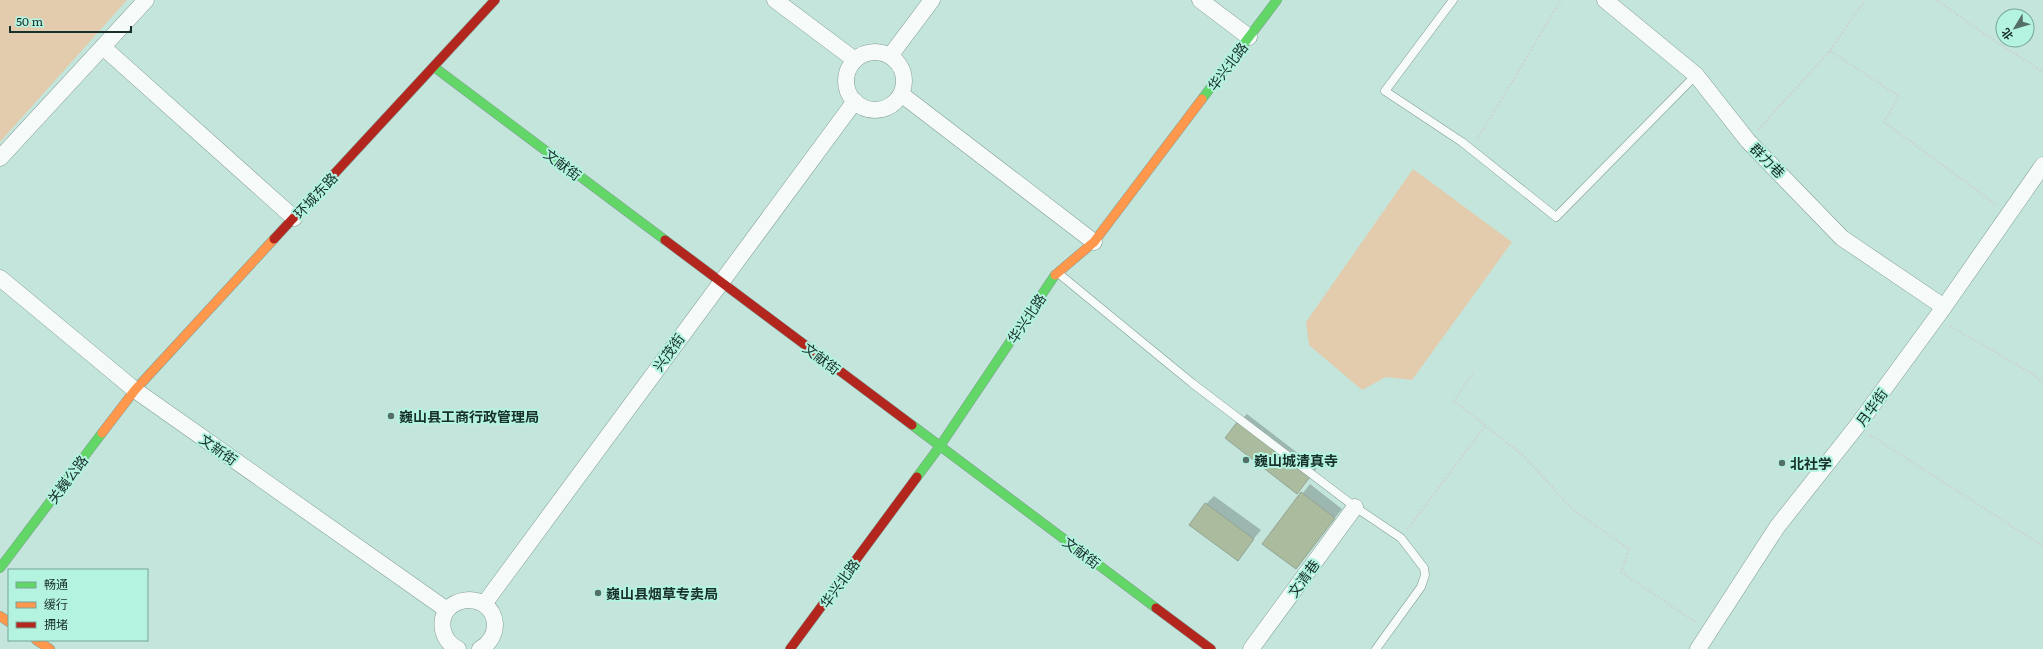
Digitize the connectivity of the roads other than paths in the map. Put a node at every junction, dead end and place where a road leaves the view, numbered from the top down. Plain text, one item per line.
1 (146, 0) edge
2 (495, 0) edge
3 (775, 0) edge
4 (932, 0) edge
5 (1200, 0) edge
6 (1277, 0) edge
7 (1453, 0) edge
8 (1604, 0) edge
9 (1249, 37) junction
10 (103, 47) junction
11 (890, 56) junction
12 (855, 60) junction
13 (434, 67) junction
14 (1696, 75) junction
15 (900, 94) junction
16 (855, 101) junction
17 (0, 158) edge
18 (2043, 164) edge
19 (294, 218) junction
20 (1094, 242) junction
21 (1057, 272) junction
22 (0, 278) edge
23 (720, 282) junction
24 (1940, 312) junction
25 (135, 390) junction
26 (940, 446) junction
27 (1355, 507) junction
28 (0, 568) edge
29 (484, 604) junction
30 (447, 610) junction
31 (38, 641) edge
32 (490, 646) edge
33 (454, 648) edge
34 (50, 649) edge
35 (790, 649) edge
36 (1211, 649) edge
37 (1251, 649) edge
38 (1376, 649) edge
39 (1698, 649) edge

1 - 10 street
2 - 13 main road, 环城东路
3 - 12 street
4 - 11 street
5 - 9 street
6 - 9 main road, 华兴北路
7 - 14 lane
8 - 14 street, 群力巷
9 - 20 main road, 华兴北路
10 - 17 street
10 - 19 street
11 - 12 street
11 - 15 street
12 - 16 street
13 - 19 main road, 环城东路
13 - 23 main road, 文献街
14 - 24 street, 群力巷
15 - 16 street
15 - 20 street
16 - 23 street, 兴茂街
18 - 24 street, 月华街
19 - 25 main road, 环城东路
20 - 21 main road, 华兴北路
21 - 26 main road, 华兴北路
21 - 27 lane
22 - 25 street, 文新街
23 - 26 main road, 文献街
23 - 29 street, 兴茂街
24 - 39 street, 月华街
25 - 28 main road, 关巍公路
25 - 30 street, 文新街
26 - 35 main road, 华兴北路
26 - 36 main road, 文献街
27 - 37 street, 文清巷
27 - 38 lane
29 - 30 street
29 - 32 street
30 - 33 street
31 - 34 main road

